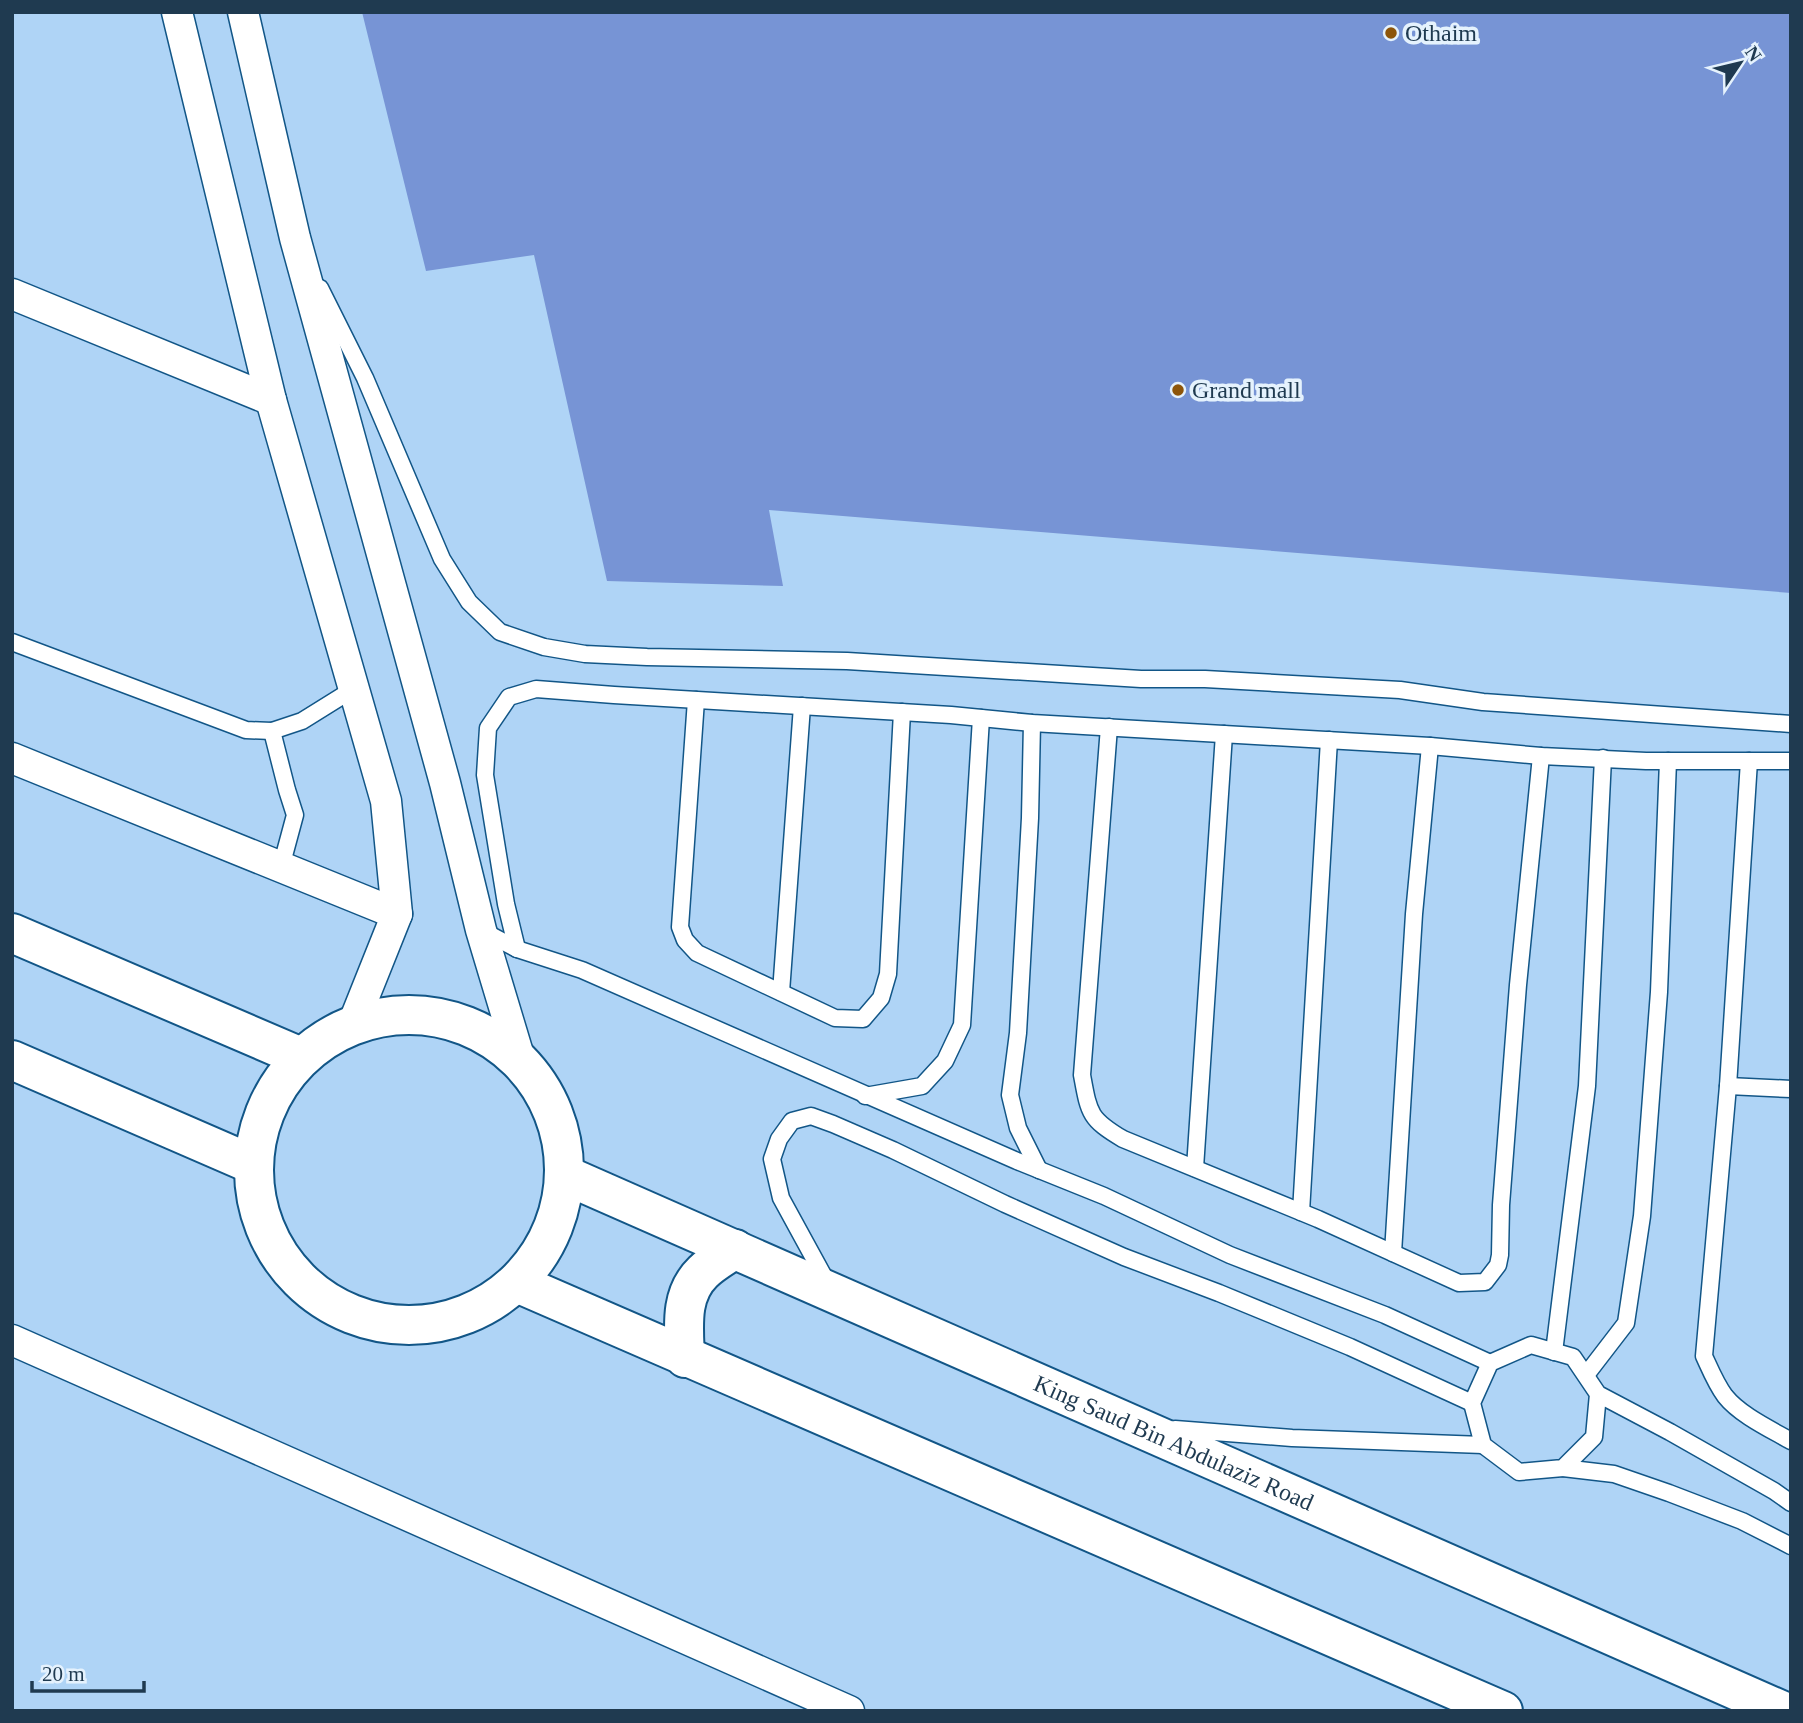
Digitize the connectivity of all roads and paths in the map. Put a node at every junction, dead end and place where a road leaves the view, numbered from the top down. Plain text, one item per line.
1 (177, 12) edge
2 (243, 12) edge
3 (295, 238) junction
4 (12, 294) edge
5 (271, 400) junction
6 (12, 642) edge
7 (355, 688) junction
8 (696, 700) junction
9 (802, 706) junction
10 (902, 712) junction
11 (981, 718) junction
12 (1032, 723) junction
13 (1791, 724) edge
14 (1109, 727) junction
15 (272, 731) junction
16 (1224, 734) junction
17 (1329, 740) junction
18 (1430, 746) junction
19 (1541, 756) junction
20 (12, 758) edge
21 (1603, 758) junction
22 (1668, 761) junction
23 (1749, 761) junction
24 (1791, 761) edge
25 (281, 867) junction
26 (397, 915) junction
27 (481, 930) junction
28 (12, 933) edge
29 (517, 949) junction
30 (781, 992) junction
31 (353, 1024) junction
32 (302, 1057) junction
33 (12, 1060) edge
34 (522, 1063) junction
35 (1728, 1086) junction
36 (1791, 1089) edge
37 (865, 1096) junction
38 (254, 1165) junction
39 (1195, 1168) junction
40 (1039, 1170) junction
41 (565, 1175) junction
42 (1301, 1212) junction
43 (735, 1249) junction
44 (1393, 1253) junction
45 (517, 1283) junction
46 (832, 1291) junction
47 (12, 1340) edge
48 (1555, 1352) junction
49 (685, 1358) junction
50 (1490, 1363) junction
51 (1586, 1376) junction
52 (1598, 1394) junction
53 (1472, 1403) junction
54 (1140, 1427) junction
55 (1791, 1441) edge
56 (1483, 1446) junction
57 (1563, 1468) junction
58 (1791, 1503) edge
59 (1791, 1546) edge
60 (849, 1711) edge
61 (1503, 1711) edge
62 (1783, 1711) edge

1 - 5 street
2 - 3 street
3 - 13 lane
3 - 27 street
4 - 5 street
5 - 7 street
6 - 15 lane
7 - 15 lane
7 - 26 street
8 - 9 lane
8 - 29 lane
8 - 30 lane
9 - 10 lane
9 - 30 lane
10 - 11 lane
10 - 30 lane
11 - 12 lane
11 - 37 lane
12 - 14 lane
12 - 40 lane
14 - 16 lane
14 - 39 lane
15 - 25 lane
16 - 17 lane
16 - 39 lane
17 - 18 lane
17 - 42 lane
18 - 19 lane
18 - 44 lane
19 - 21 lane
19 - 44 lane
20 - 25 street
21 - 22 lane
21 - 48 lane
22 - 23 lane
22 - 51 lane
23 - 24 lane
23 - 35 lane
25 - 26 street
26 - 31 street
27 - 29 lane
27 - 34 street
28 - 32 highway
29 - 37 lane
31 - 32 highway
31 - 34 highway
32 - 38 highway
33 - 38 highway
34 - 41 highway
35 - 36 lane
35 - 55 lane
37 - 40 lane
38 - 45 highway
39 - 42 lane
40 - 50 lane
41 - 43 highway, King Saud Bin Abdulaziz Road
41 - 45 highway
42 - 44 lane
43 - 46 highway, King Saud Bin Abdulaziz Road
43 - 49 highway
45 - 49 highway
46 - 53 lane
46 - 54 highway, King Saud Bin Abdulaziz Road
47 - 60 street
48 - 50 lane
48 - 51 lane
49 - 61 highway
50 - 53 lane
51 - 52 lane
52 - 57 lane
52 - 58 lane
53 - 56 lane
54 - 56 lane
54 - 62 highway, King Saud Bin Abdulaziz Road
56 - 57 lane
57 - 59 lane

